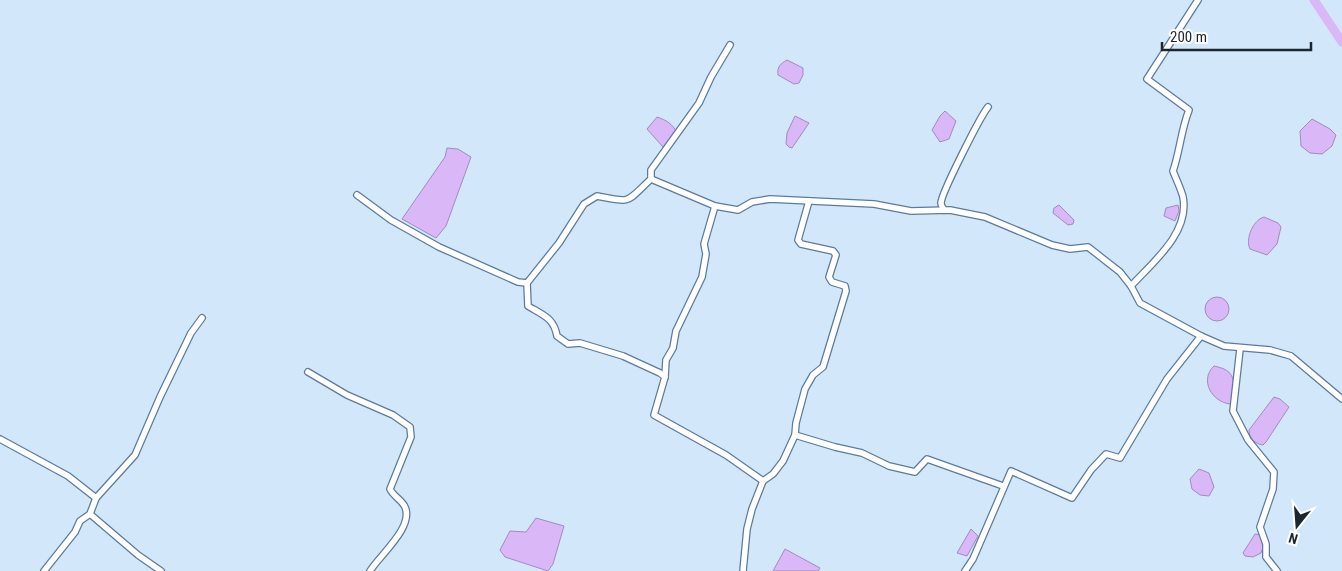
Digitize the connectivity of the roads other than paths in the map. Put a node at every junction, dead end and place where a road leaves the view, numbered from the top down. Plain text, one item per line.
1 (1198, 0) edge
2 (730, 45) dead end
3 (988, 107) dead end
4 (651, 179) junction
5 (357, 195) dead end
6 (809, 201) junction
7 (715, 206) junction
8 (944, 210) junction
9 (527, 283) junction
10 (1131, 286) junction
11 (202, 318) dead end
12 (1201, 336) junction
13 (1240, 349) junction
14 (308, 372) dead end
15 (666, 377) junction
16 (1342, 399) edge
17 (795, 435) junction
18 (0, 439) edge
19 (763, 481) junction
20 (1003, 486) junction
21 (96, 498) junction
22 (90, 514) junction
23 (44, 571) edge
24 (161, 571) edge
25 (370, 571) edge
26 (743, 571) edge
27 (966, 571) edge
28 (1277, 571) edge

1 - 10 street
2 - 4 street
3 - 8 street
4 - 7 street
4 - 9 street
5 - 9 street
6 - 7 street
6 - 8 street
6 - 17 street
7 - 15 street
8 - 10 street
9 - 15 street
10 - 12 street
11 - 21 street
12 - 13 street
12 - 20 street
13 - 16 street
13 - 28 street
14 - 25 street
15 - 19 street
17 - 19 street
17 - 20 street
18 - 21 street
19 - 26 street
20 - 27 street
21 - 22 street
22 - 23 street
22 - 24 street

